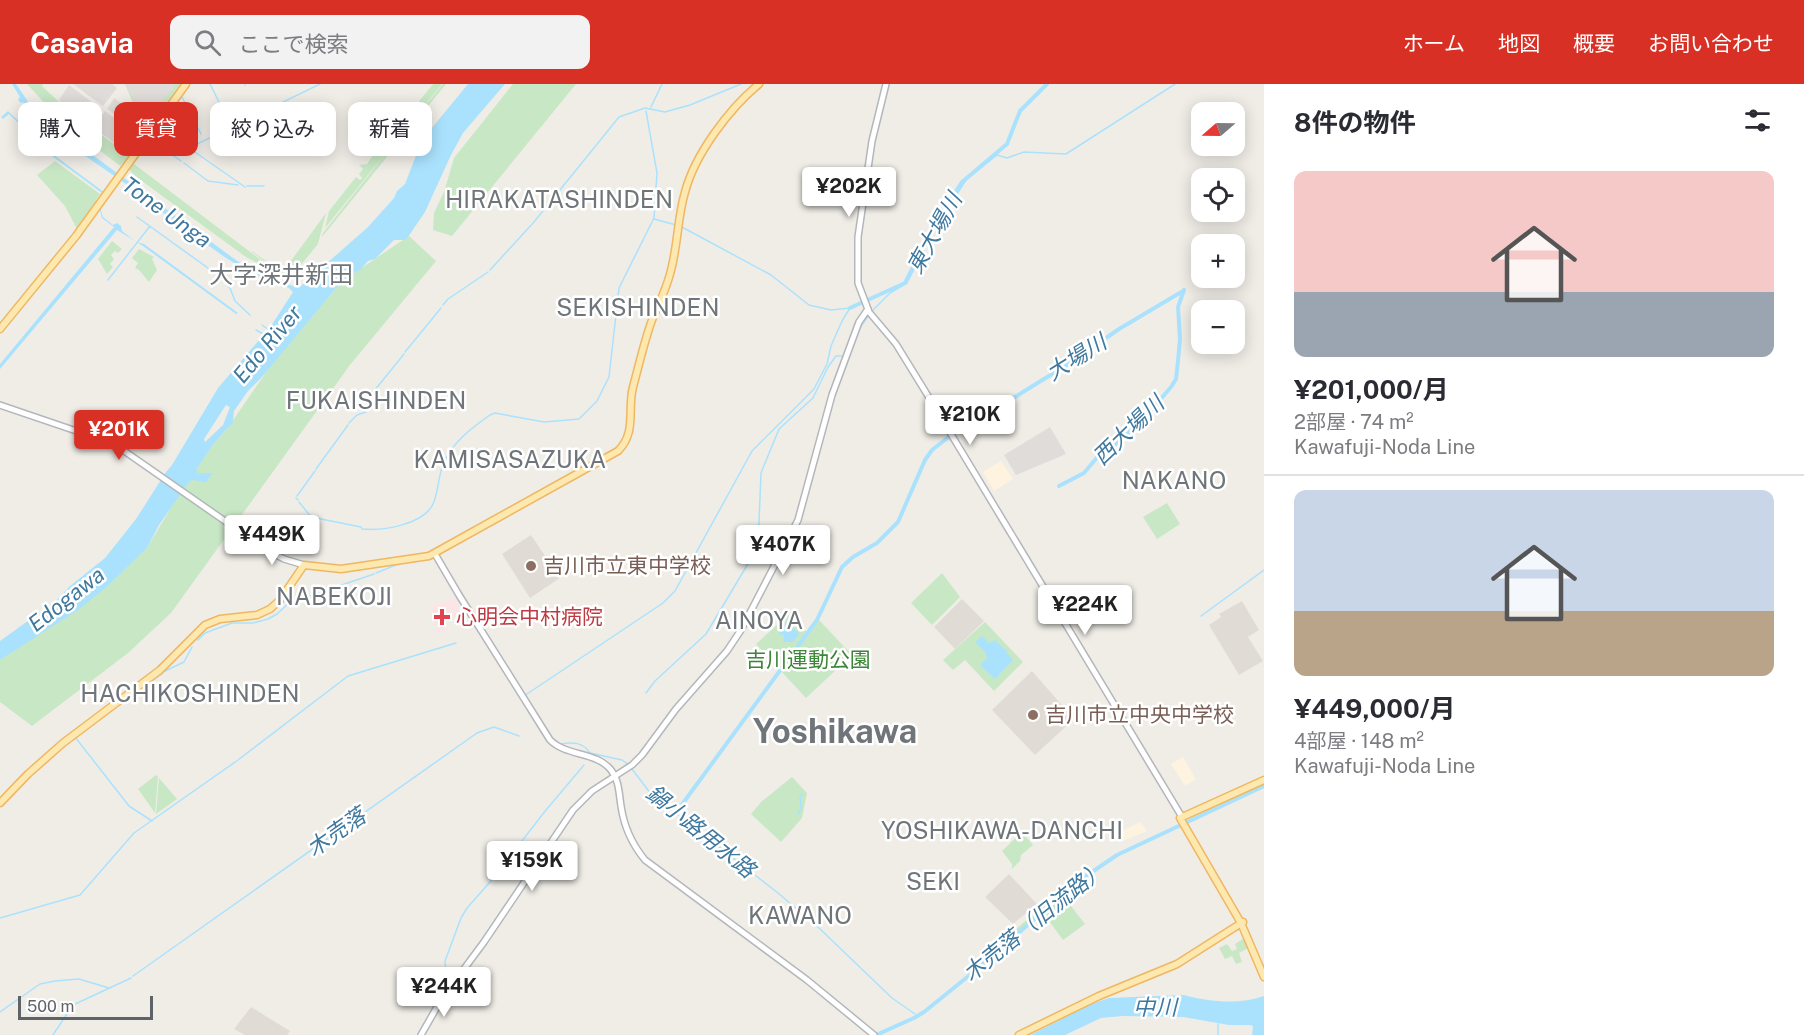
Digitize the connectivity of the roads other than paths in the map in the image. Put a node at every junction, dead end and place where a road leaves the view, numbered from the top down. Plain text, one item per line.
1 (186, 84) edge
2 (759, 84) edge
3 (886, 84) edge
4 (868, 309) junction
5 (0, 329) edge
6 (0, 405) edge
7 (435, 554) junction
8 (304, 565) junction
9 (615, 776) junction
10 (1264, 779) edge
11 (0, 803) edge
12 (1183, 819) junction
13 (1242, 922) junction
14 (1264, 970) edge
15 (1264, 977) edge
16 (873, 1034) edge
17 (421, 1035) edge
18 (1019, 1035) edge

1 - 5 main road
2 - 7 main road
3 - 4 main road
4 - 9 main road
4 - 12 main road
6 - 8 main road
7 - 8 main road
7 - 9 main road
8 - 11 main road
9 - 16 main road
9 - 17 main road
10 - 12 main road
12 - 13 main road
13 - 14 main road
13 - 15 main road
13 - 18 main road

